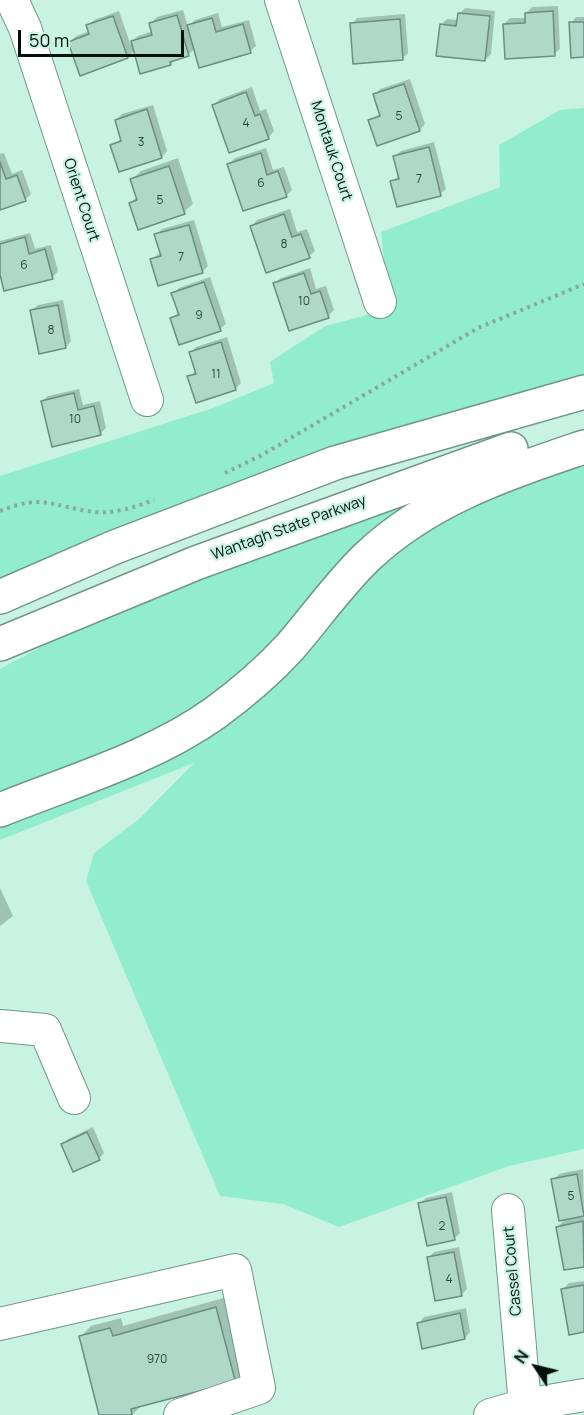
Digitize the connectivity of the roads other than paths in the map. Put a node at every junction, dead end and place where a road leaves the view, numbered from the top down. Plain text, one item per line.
1 (12, 0) edge
2 (281, 0) edge
3 (380, 302) dead end
4 (584, 392) edge
5 (147, 400) dead end
6 (584, 427) edge
7 (584, 447) edge
8 (0, 597) edge
9 (0, 644) edge
10 (0, 810) edge
11 (0, 1026) edge
12 (74, 1098) dead end
13 (508, 1210) dead end
14 (0, 1324) edge
15 (584, 1395) edge
16 (525, 1405) junction
17 (180, 1415) edge
18 (490, 1415) edge

1 - 5 street, Orient Court
2 - 3 street, Montauk Court
4 - 8 highway
6 - 9 highway, Wantagh State Parkway
7 - 10 highway
11 - 12 street
13 - 16 street, Cassel Court
14 - 17 street
15 - 16 street
16 - 18 street

